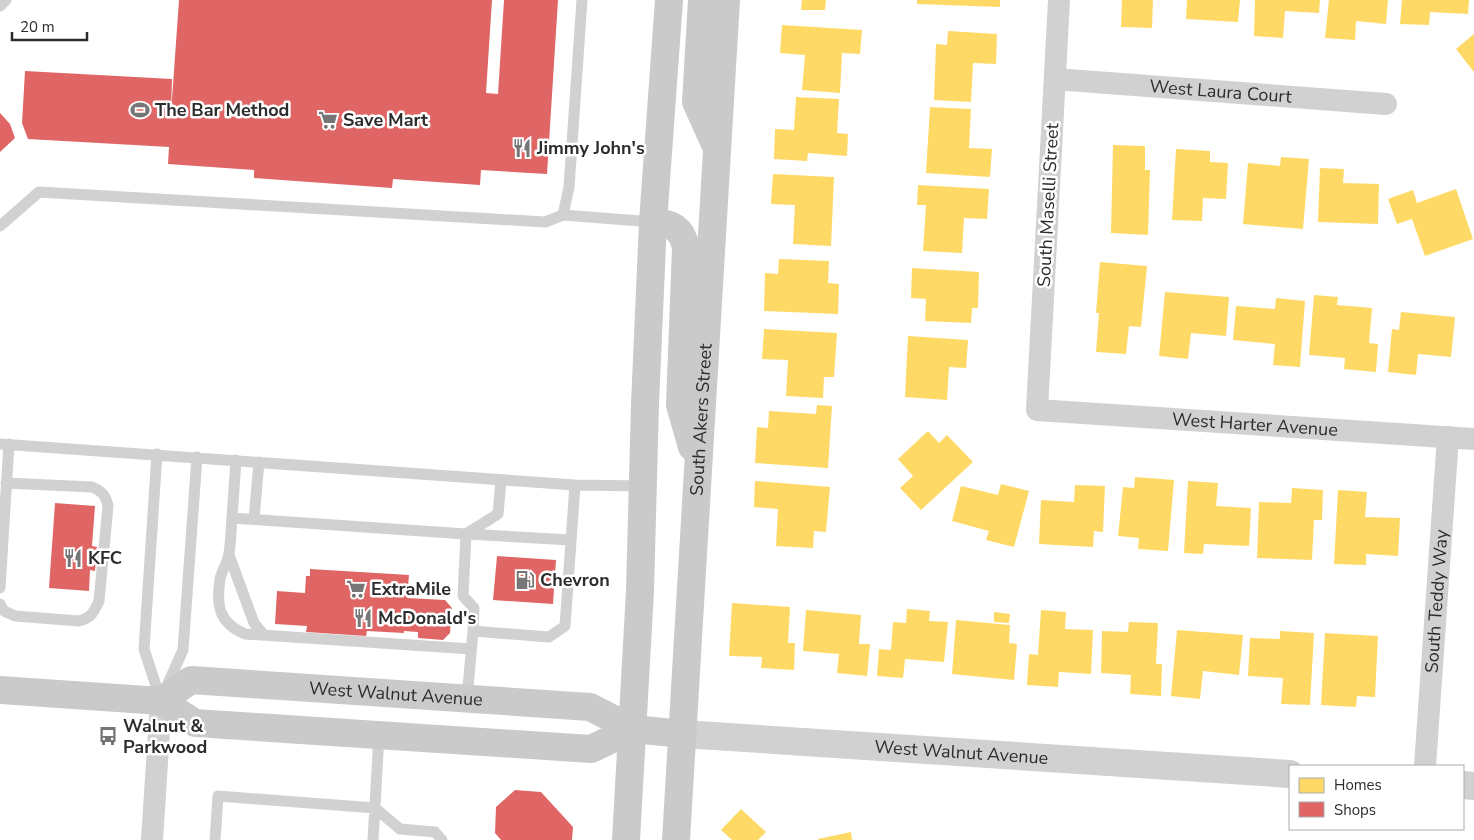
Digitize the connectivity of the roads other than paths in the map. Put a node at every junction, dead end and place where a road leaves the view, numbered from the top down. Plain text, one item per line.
1 (6, 0) edge
2 (582, 0) edge
3 (669, 0) edge
4 (702, 0) edge
5 (726, 0) edge
6 (1059, 0) edge
7 (0, 6) edge
8 (1055, 80) junction
9 (1386, 104) dead end
10 (717, 150) junction
11 (563, 216) junction
12 (652, 222) junction
13 (0, 226) edge
14 (1036, 410) joint
15 (1448, 437) junction
16 (1474, 439) edge
17 (4, 444) edge
18 (157, 454) junction
19 (197, 457) junction
20 (236, 460) junction
21 (259, 462) junction
22 (698, 466) junction
23 (501, 480) junction
24 (6, 483) junction
25 (575, 485) junction
26 (642, 486) junction
27 (232, 518) junction
28 (254, 519) junction
29 (466, 534) junction
30 (571, 540) junction
31 (229, 555) junction
32 (0, 588) edge
33 (0, 604) edge
34 (472, 631) junction
35 (264, 635) junction
36 (471, 649) junction
37 (0, 690) edge
38 (467, 699) junction
39 (161, 701) junction
40 (633, 729) junction
41 (683, 734) junction
42 (379, 735) junction
43 (1425, 765) edge
44 (1289, 774) edge
45 (375, 808) junction
46 (152, 840) edge
47 (215, 840) edge
48 (373, 840) edge
49 (442, 840) edge
50 (626, 840) edge
51 (676, 840) edge

1 - 7 lane
2 - 11 lane
3 - 12 main road
4 - 10 main road
5 - 10 main road, South Akers Street
6 - 8 street, South Maselli Street
8 - 9 street, West Laura Court
8 - 14 street, South Maselli Street
10 - 22 main road, South Akers Street
11 - 12 lane
11 - 13 lane
12 - 22 main road
12 - 26 main road
14 - 15 street, West Harter Avenue
15 - 16 street, West Harter Avenue
15 - 43 street, South Teddy Way
17 - 18 lane
17 - 24 lane
18 - 19 lane
18 - 39 lane
19 - 20 lane
19 - 39 lane
20 - 21 lane
20 - 27 lane
21 - 23 lane
21 - 28 lane
22 - 41 main road, South Akers Street
23 - 25 lane
23 - 29 lane
24 - 32 lane
24 - 33 lane
25 - 26 lane
25 - 30 lane
26 - 40 main road
27 - 28 lane
27 - 31 lane
28 - 29 lane
29 - 30 lane
29 - 34 lane
30 - 34 lane
31 - 35 lane
31 - 35 lane
34 - 36 lane
35 - 36 lane
36 - 38 lane
37 - 39 main road
38 - 39 main road, West Walnut Avenue
38 - 40 main road, West Walnut Avenue
39 - 42 main road
39 - 46 street
40 - 41 main road, West Walnut Avenue
40 - 42 main road
40 - 50 main road
41 - 44 street, West Walnut Avenue
41 - 51 main road, South Akers Street
42 - 45 lane
45 - 47 lane
45 - 48 lane
45 - 49 lane

